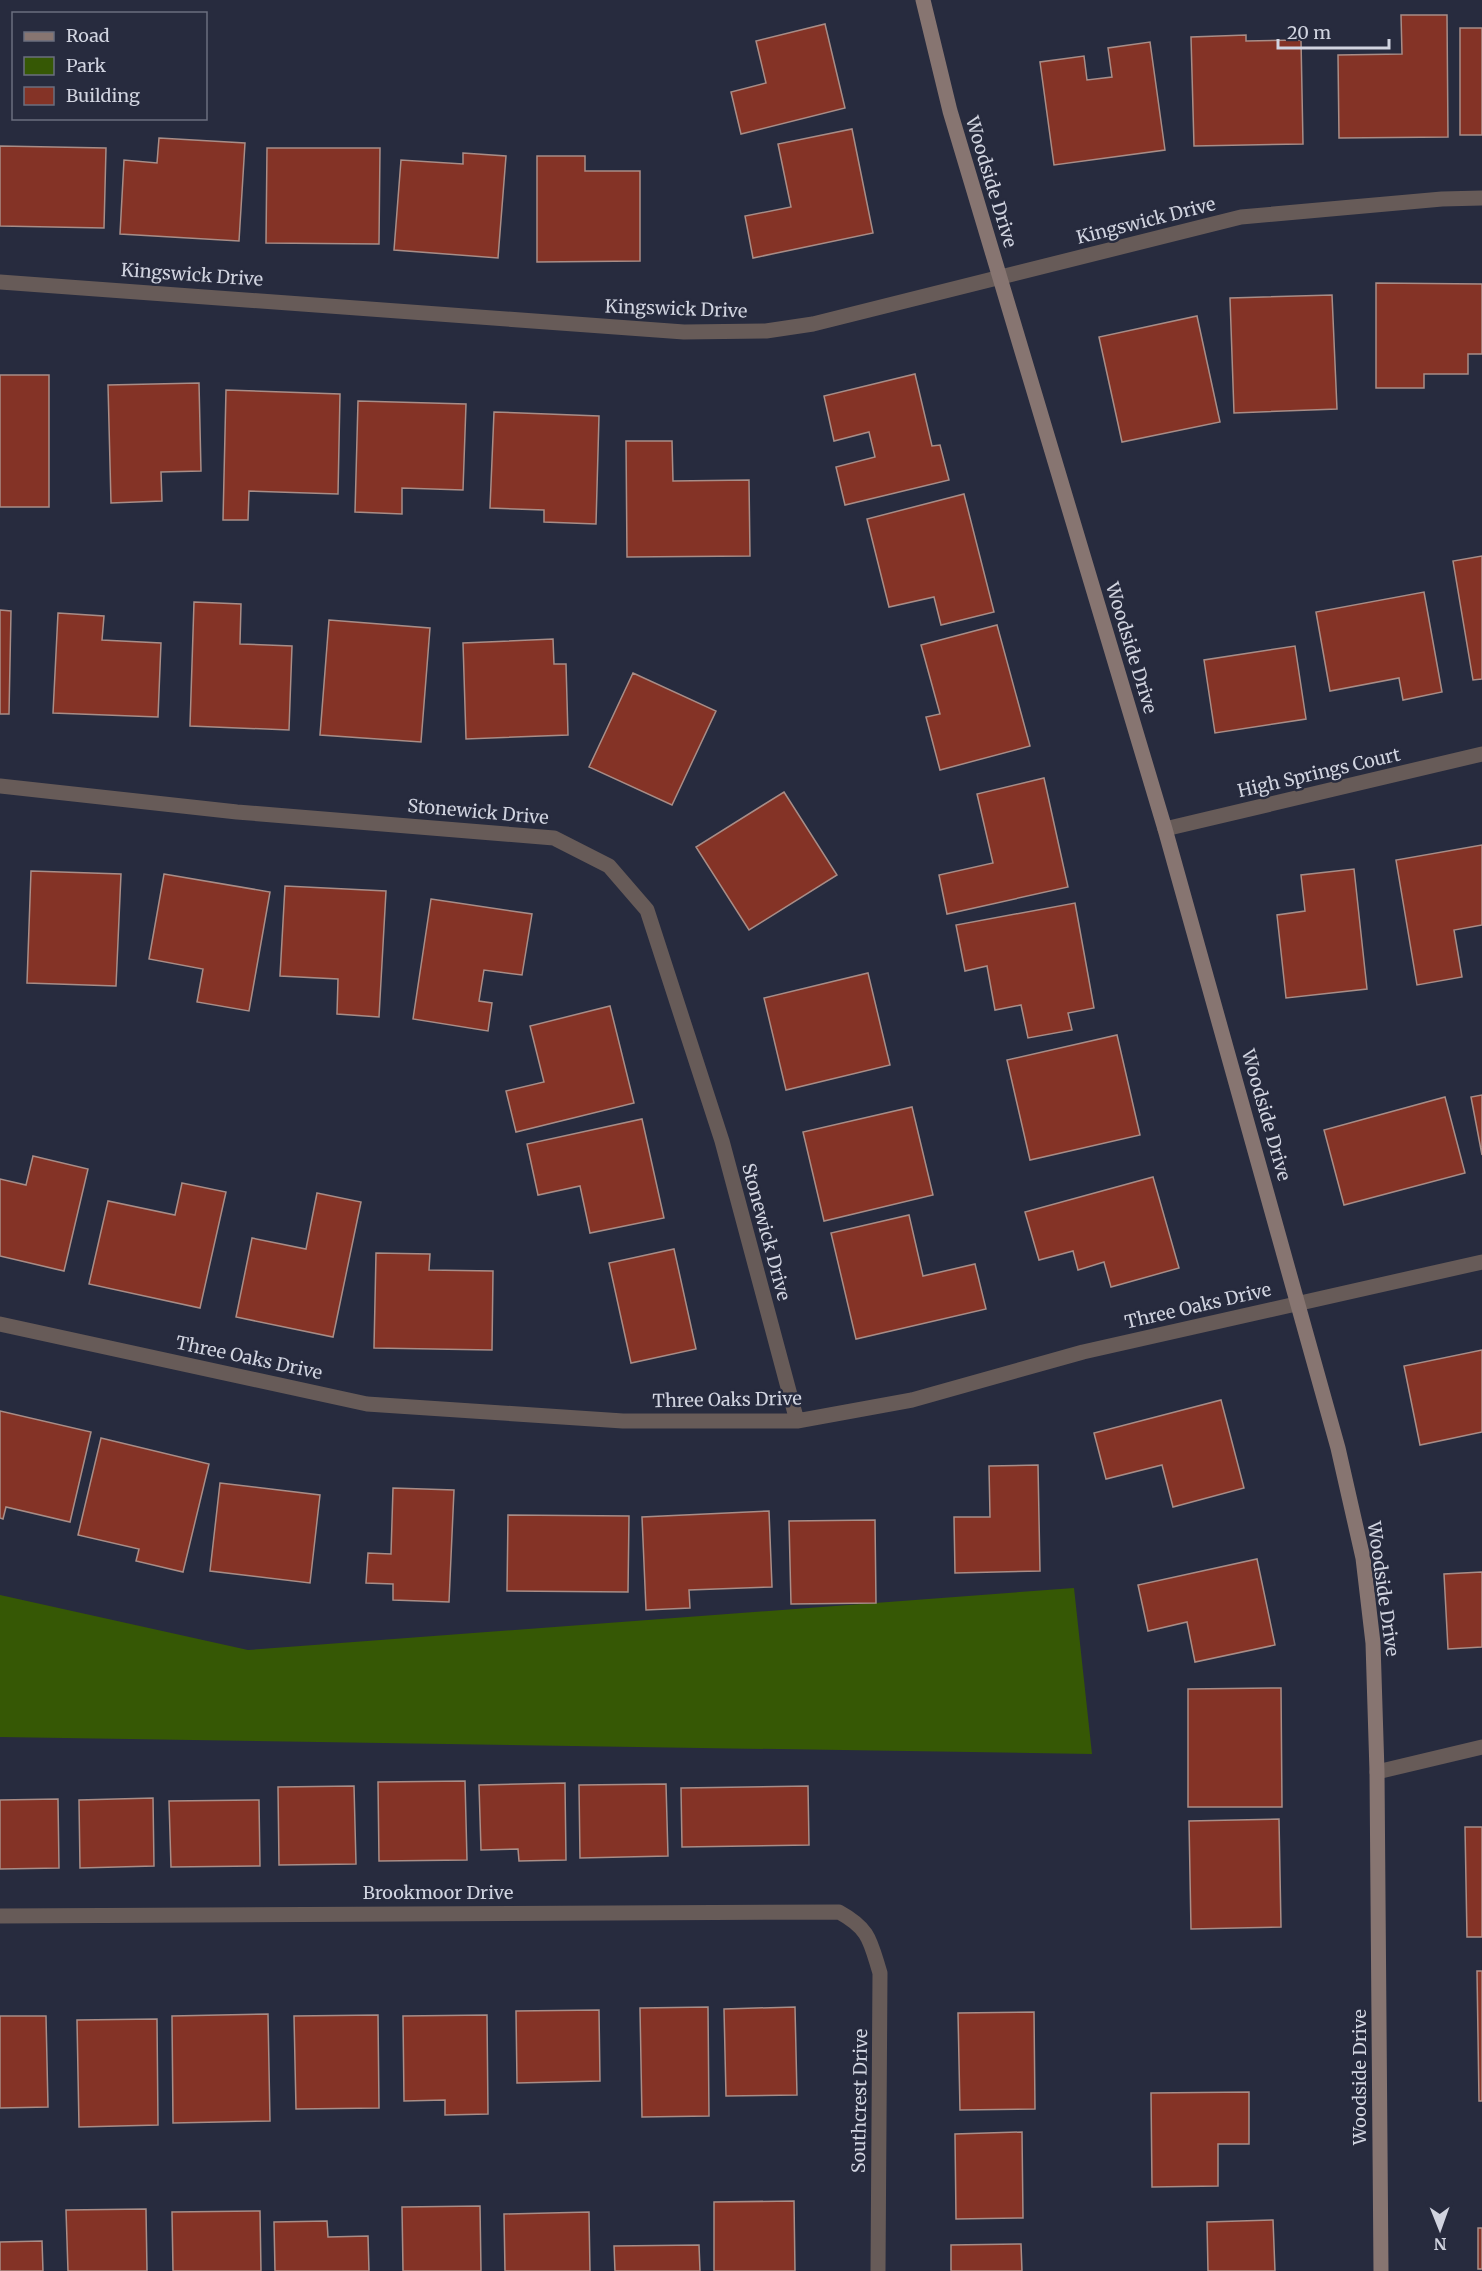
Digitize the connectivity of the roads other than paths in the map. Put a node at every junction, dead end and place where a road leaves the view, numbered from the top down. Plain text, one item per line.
1 (923, 0) edge
2 (1482, 198) edge
3 (1000, 278) junction
4 (0, 282) edge
5 (1482, 754) edge
6 (0, 786) edge
7 (1165, 829) junction
8 (1482, 1262) edge
9 (1298, 1303) junction
10 (0, 1324) edge
11 (796, 1421) junction
12 (1482, 1747) edge
13 (1377, 1772) junction
14 (0, 1916) edge
15 (868, 1933) joint
16 (878, 2271) edge
17 (1381, 2271) edge

1 - 3 street, Woodside Drive
2 - 3 street, Kingswick Drive
3 - 4 street, Kingswick Drive
3 - 7 street, Woodside Drive
5 - 7 street, High Springs Court
6 - 11 street, Stonewick Drive
7 - 9 street, Woodside Drive
8 - 9 street, Three Oaks Drive
9 - 11 street, Three Oaks Drive
9 - 13 street, Woodside Drive
10 - 11 street, Three Oaks Drive
12 - 13 street
13 - 17 street, Woodside Drive
14 - 15 street, Brookmoor Drive
15 - 16 street, Southcrest Drive

